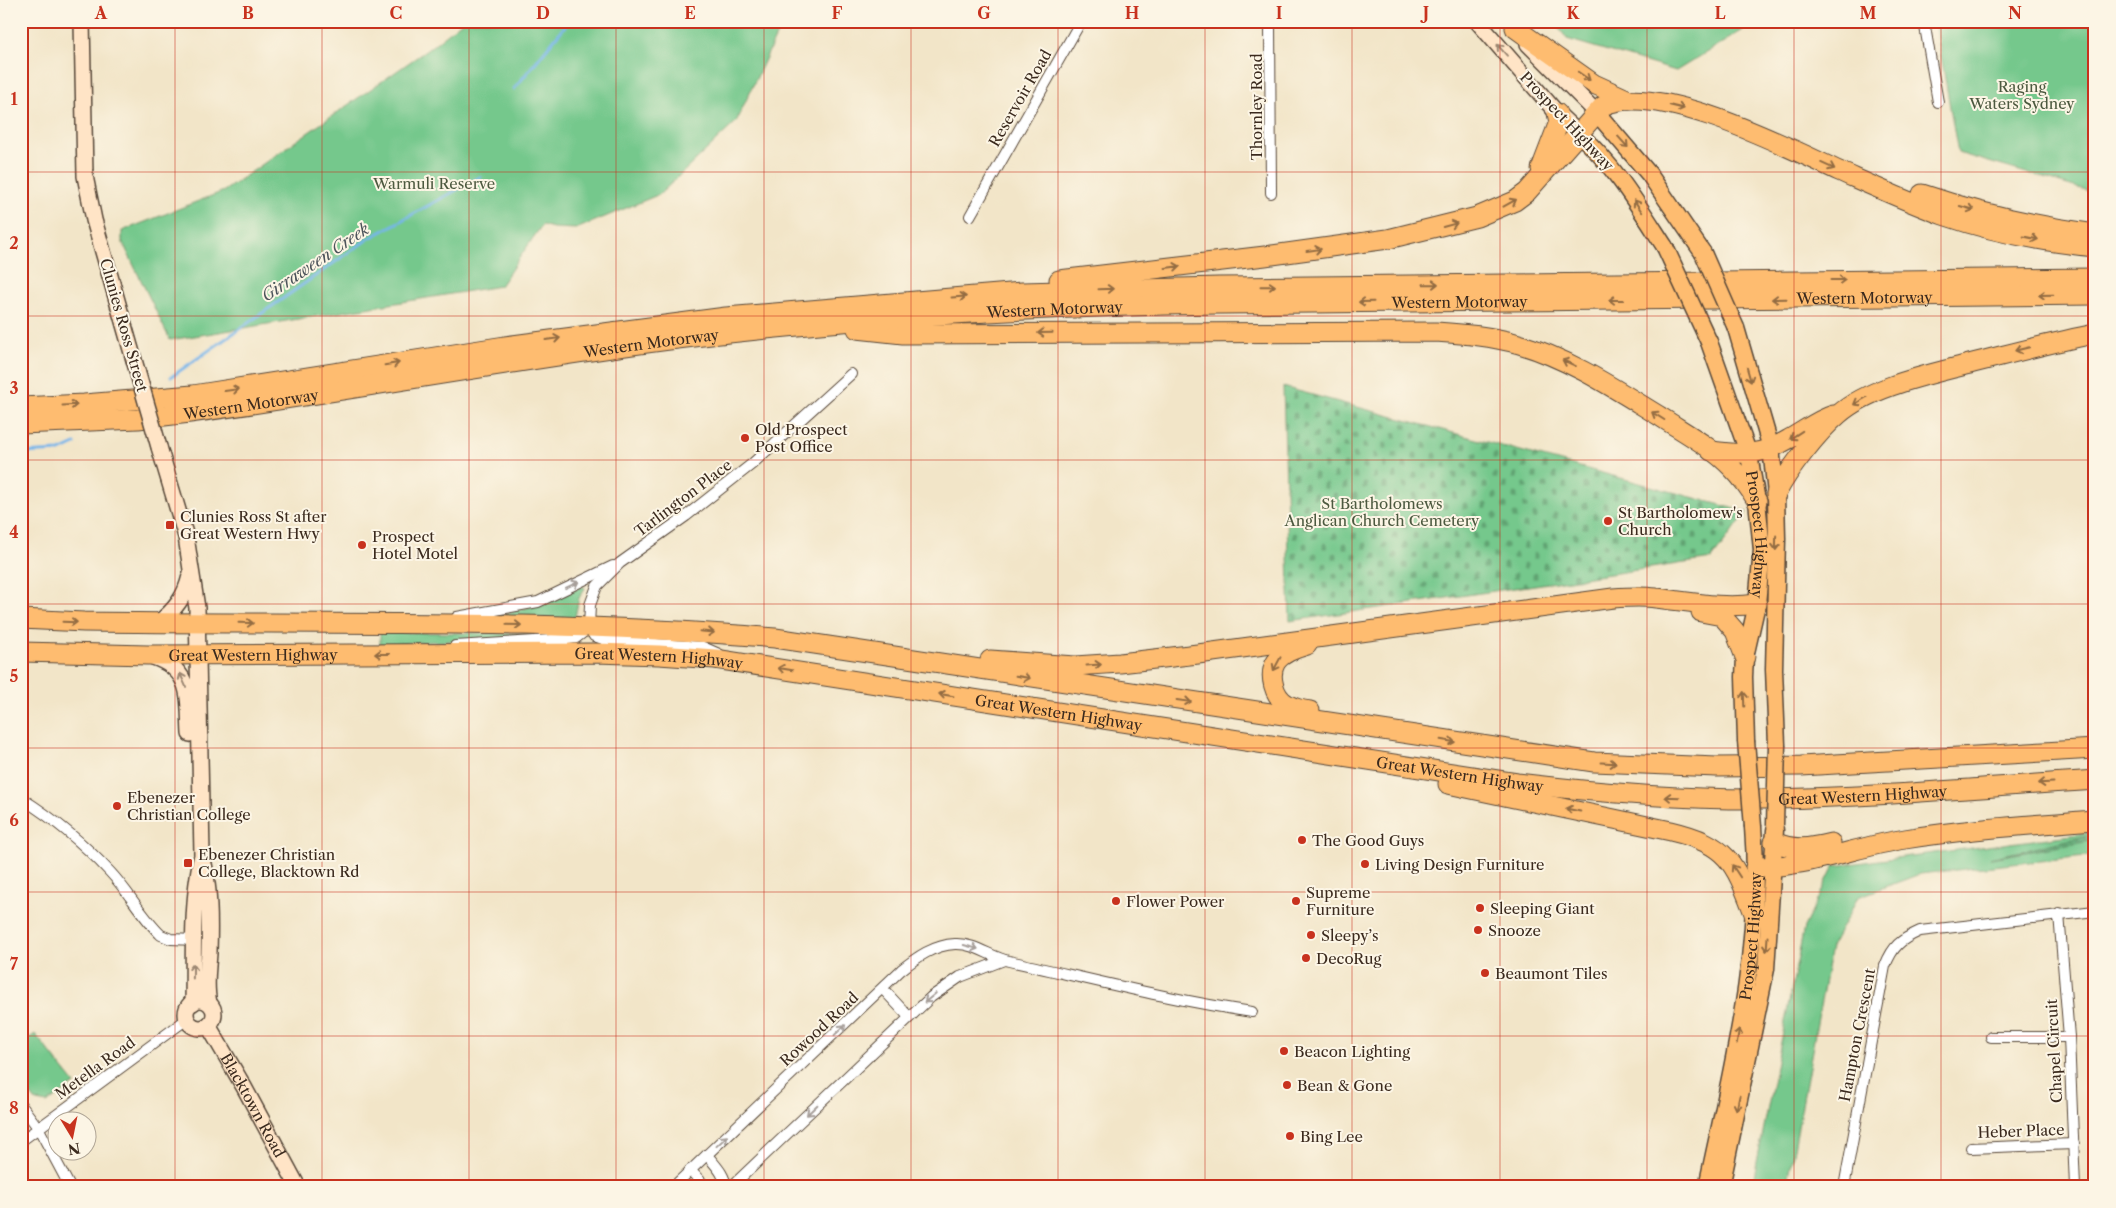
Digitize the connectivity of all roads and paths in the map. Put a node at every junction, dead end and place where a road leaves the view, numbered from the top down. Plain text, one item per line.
1 (82, 21) edge
2 (1081, 21) edge
3 (1270, 21) edge
4 (1477, 21) edge
5 (1924, 21) edge
6 (1512, 25) edge
7 (1629, 100) junction
8 (1938, 102) dead end
9 (1596, 112) junction
10 (1557, 113) junction
11 (1579, 134) junction
12 (1536, 180) junction
13 (1869, 184) junction
14 (1271, 193) dead end
15 (970, 216) dead end
16 (2095, 234) edge
17 (2095, 247) edge
18 (2095, 278) edge
19 (1022, 292) junction
20 (2095, 295) edge
21 (807, 324) junction
22 (2095, 334) edge
23 (851, 374) dead end
24 (21, 407) edge
25 (1839, 413) junction
26 (21, 424) edge
27 (1770, 448) junction
28 (1711, 451) junction
29 (1749, 454) junction
30 (1776, 494) junction
31 (1758, 501) junction
32 (620, 563) junction
33 (192, 570) junction
34 (1757, 604) junction
35 (21, 619) edge
36 (158, 623) junction
37 (198, 623) junction
38 (424, 624) junction
39 (589, 627) junction
40 (21, 652) edge
41 (871, 653) junction
42 (408, 654) junction
43 (148, 655) junction
44 (198, 655) junction
45 (1745, 657) junction
46 (742, 663) junction
47 (1236, 709) junction
48 (1412, 736) junction
49 (1240, 740) junction
50 (2095, 749) edge
51 (1305, 751) junction
52 (200, 761) junction
53 (2095, 780) edge
54 (21, 798) edge
55 (2095, 809) edge
56 (2095, 820) edge
57 (1775, 834) junction
58 (202, 855) junction
59 (1764, 867) junction
60 (208, 899) junction
61 (2095, 911) edge
62 (2058, 914) junction
63 (1755, 916) junction
64 (194, 940) junction
65 (1004, 960) junction
66 (207, 970) junction
67 (884, 989) junction
68 (193, 1003) junction
69 (209, 1003) junction
70 (1252, 1012) dead end
71 (909, 1017) junction
72 (188, 1019) junction
73 (208, 1025) junction
74 (1991, 1037) dead end
75 (2069, 1037) junction
76 (21, 1104) edge
77 (39, 1129) junction
78 (21, 1141) edge
79 (2074, 1144) junction
80 (1970, 1148) dead end
81 (707, 1155) junction
82 (690, 1170) junction
83 (70, 1187) edge
84 (298, 1187) edge
85 (674, 1187) edge
86 (706, 1187) edge
87 (726, 1187) edge
88 (731, 1187) edge
89 (1708, 1187) edge
90 (1721, 1187) edge
91 (1844, 1187) edge
92 (2076, 1187) edge

1 - 33 main road, Clunies Ross Street, bridge
2 - 15 street, Reservoir Road
3 - 14 street, Thornley Road
10 -> 4 main road, Prospect Highway
5 - 8 street
6 -> 7 highway
6 - 9 main road, Prospect Highway
7 - 9 highway
7 -> 13 highway
9 - 11 highway
9 -> 27 main road, Prospect Highway, bridge
10 - 11 main road, Prospect Highway
10 - 12 highway
11 - 12 highway
29 -> 11 main road, Prospect Highway, bridge
19 -> 12 highway
13 -> 16 highway
13 -> 17 highway
19 -> 18 highway, Western Motorway
24 -> 19 highway, Western Motorway
20 -> 21 highway, Western Motorway
21 - 26 highway, Western Motorway
28 -> 21 highway
22 -> 25 highway
23 - 32 street, Tarlington Place
25 -> 27 highway
25 - 30 highway
27 - 29 highway
27 - 30 main road, Prospect Highway
28 - 29 highway
28 - 31 highway
29 - 31 main road, Prospect Highway
30 -> 57 main road, Prospect Highway, bridge
31 - 34 main road, Prospect Highway
38 -> 32 street, Tarlington Place
32 - 39 street, Tarlington Place
33 - 36 main road
33 - 37 main road, Clunies Ross Street
41 -> 34 highway
34 - 45 main road, Prospect Highway
35 -> 36 highway, Great Western Highway
36 - 37 highway, Great Western Highway
37 -> 38 highway, Great Western Highway
37 - 44 main road
38 -> 39 highway, Great Western Highway
39 -> 41 highway, Great Western Highway
39 - 42 street
39 - 46 street
40 - 43 highway, Great Western Highway
41 -> 47 highway, Great Western Highway
42 -> 44 highway, Great Western Highway
42 - 46 highway, Great Western Highway
43 - 44 highway, Great Western Highway
52 -> 43 main road
44 - 52 main road
45 -> 48 highway
59 -> 45 main road, Prospect Highway, bridge
49 -> 46 highway, Great Western Highway
47 - 48 highway, Great Western Highway
47 - 49 highway
48 -> 50 highway, Great Western Highway
49 - 51 highway, Great Western Highway
53 -> 51 highway, Great Western Highway
63 -> 51 highway
52 - 58 main road
54 - 64 street
55 - 57 highway
56 - 59 highway
57 - 59 main road, Prospect Highway
58 - 60 main road
58 - 64 main road
59 - 63 main road, Prospect Highway
59 -> 90 main road, Prospect Highway
60 - 64 main road
60 - 66 main road
61 - 62 street, Hampton Crescent
62 - 75 street, Chapel Circuit
62 - 91 street, Hampton Crescent
89 -> 63 main road, Prospect Highway
64 - 66 main road
68 -> 64 main road
67 -> 65 street, Rowood Road
65 - 70 street, Rowood Road
65 -> 71 street
66 - 69 main road
67 - 71 street
81 -> 67 street, Rowood Road
68 - 69 main road
68 - 72 main road
69 - 73 main road
71 -> 88 street
72 - 73 main road
72 - 77 street, Metella Road
73 - 84 main road, Blacktown Road
74 - 75 street
75 - 79 street, Chapel Circuit
76 - 77 street
77 - 78 street, Metella Road
77 - 83 street
79 - 80 street, Heber Place
79 - 92 street, Chapel Circuit
81 - 82 street, Rowood Road
81 - 87 street
82 - 85 street, Rowood Road
82 - 86 street

